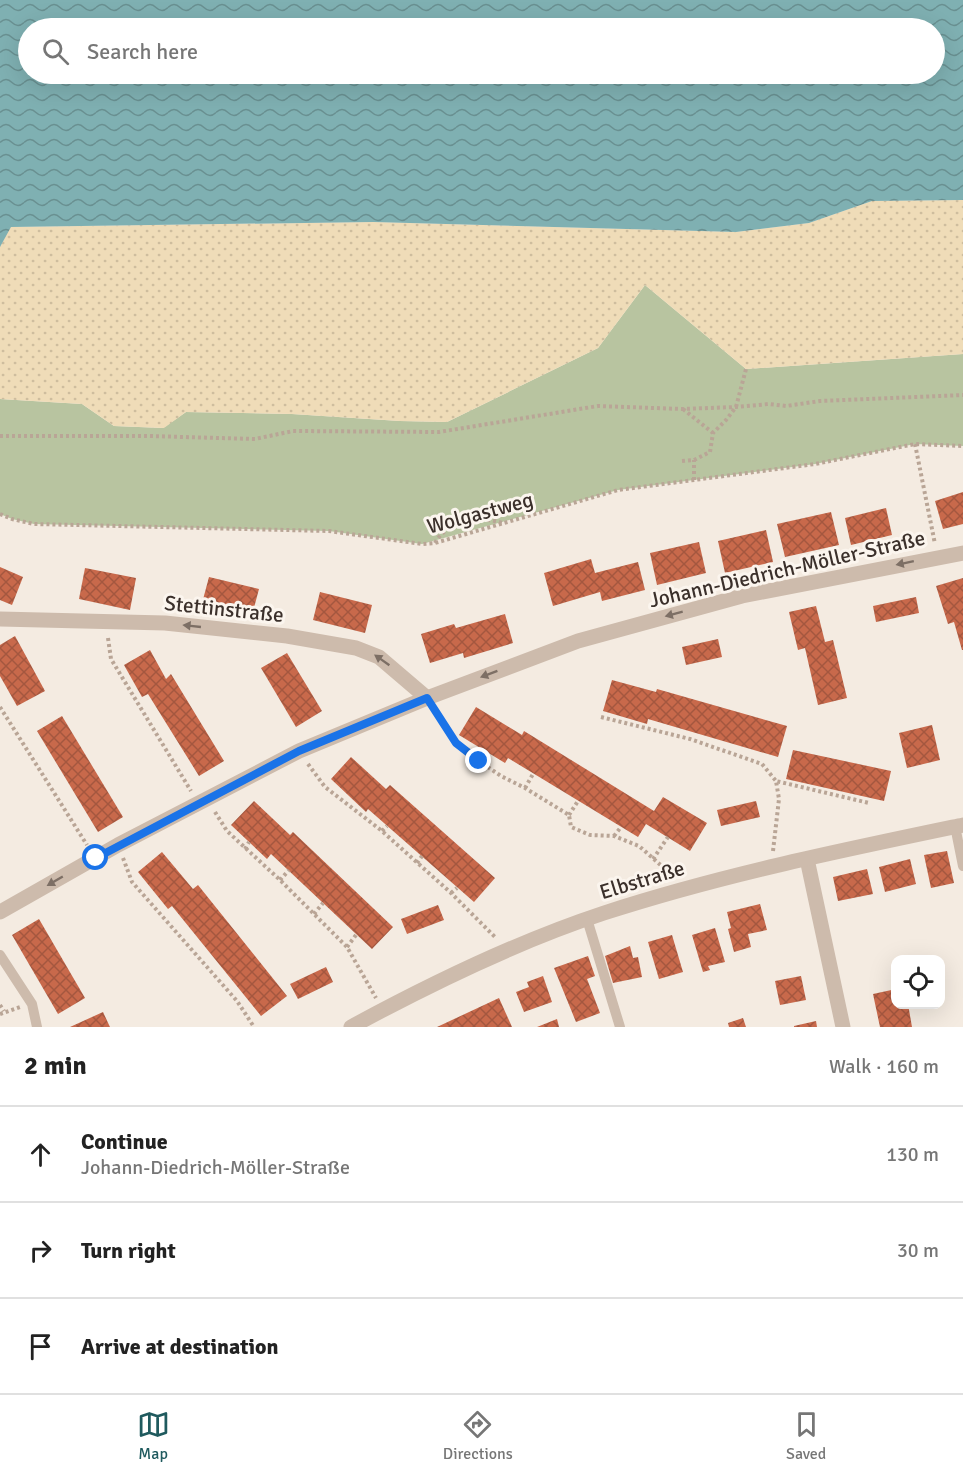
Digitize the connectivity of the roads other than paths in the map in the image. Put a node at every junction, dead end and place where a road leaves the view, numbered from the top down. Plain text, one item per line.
1 (963, 553) edge
2 (0, 620) edge
3 (427, 698) junction
4 (959, 825) edge
5 (807, 859) junction
6 (963, 866) edge
7 (0, 912) edge
8 (587, 919) junction
9 (0, 955) edge
10 (34, 1026) edge
11 (351, 1027) edge
12 (620, 1027) edge
13 (843, 1027) edge

1 -> 3 street, Johann-Diedrich-Möller-Straße
3 -> 2 street, Stettinstraße
3 -> 7 street, Johann-Diedrich-Möller-Straße
4 - 5 street, Elbstraße
4 - 6 lane
5 - 8 street, Elbstraße
5 - 13 street
8 - 11 street, Elbstraße
8 - 12 lane
9 - 10 lane

